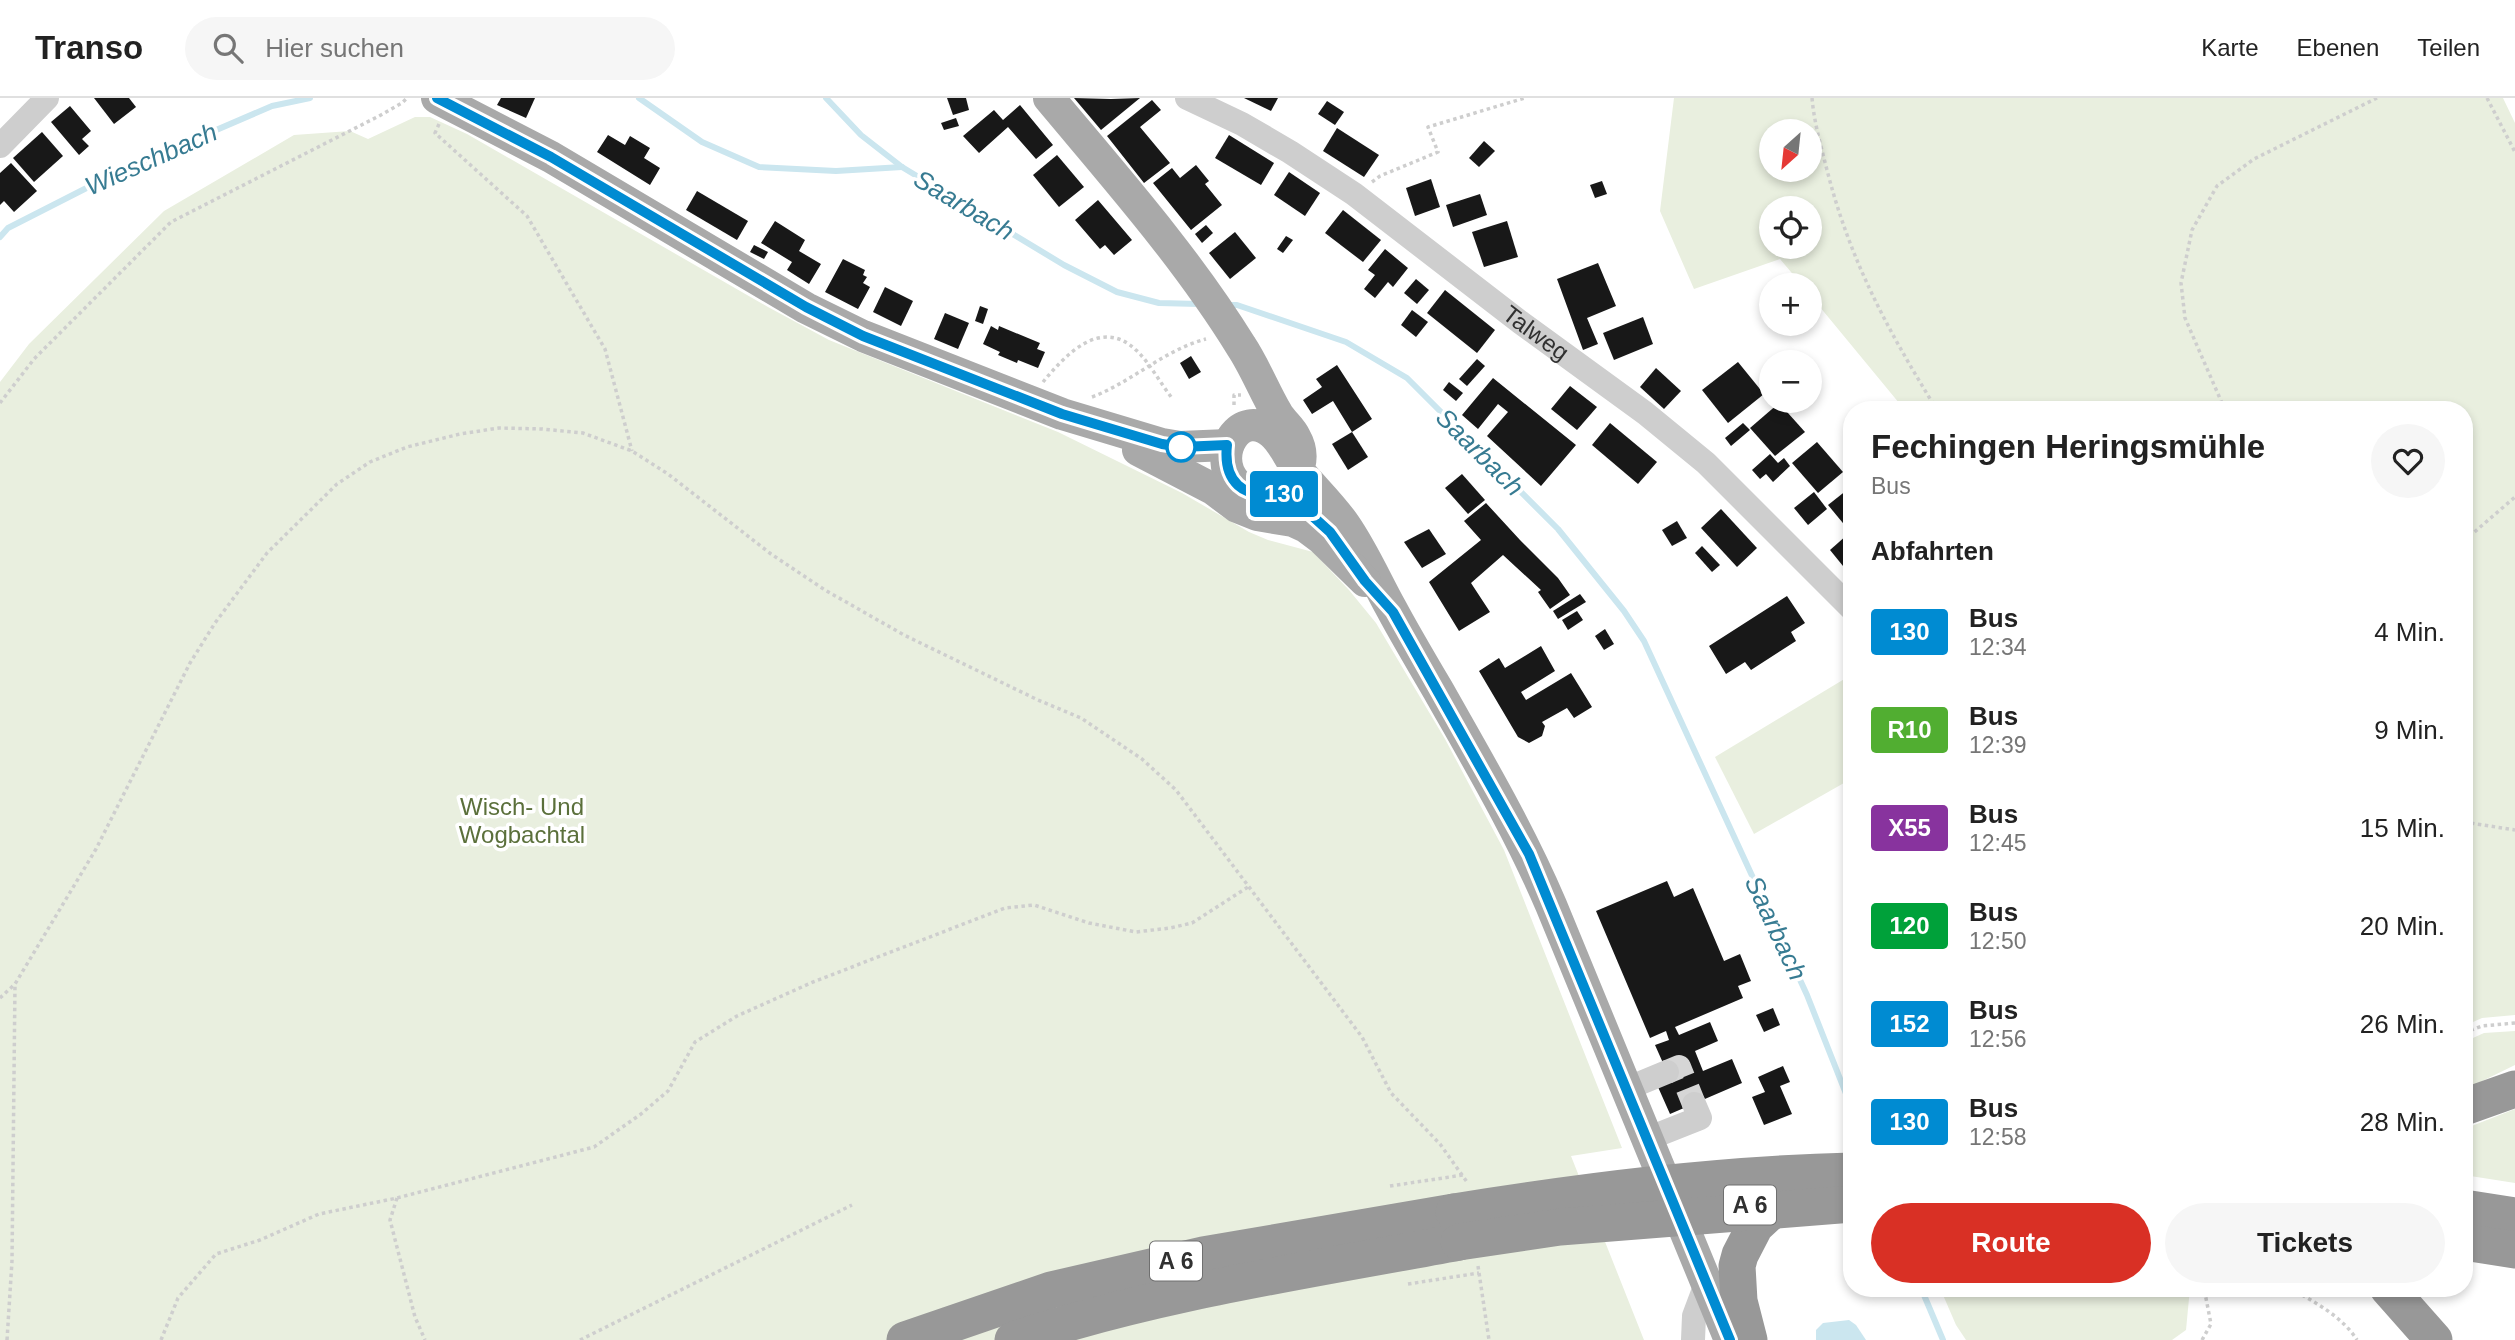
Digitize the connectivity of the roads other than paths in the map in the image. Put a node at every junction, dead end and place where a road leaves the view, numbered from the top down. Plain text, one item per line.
1 (47, 98) edge
2 (1049, 98) edge
3 (1187, 98) edge
4 (440, 107) edge
5 (0, 146) edge
6 (1227, 339) junction
7 (1074, 407) junction
8 (1234, 448) junction
9 (1138, 450) junction
10 (1289, 481) junction
11 (1365, 581) junction
12 (1843, 600) edge
13 (1393, 612) junction
14 (1667, 1072) dead end
15 (1626, 1089) junction
16 (2515, 1089) edge
17 (1694, 1104) dead end
18 (2473, 1104) edge
19 (1647, 1139) junction
20 (1842, 1188) edge
21 (1776, 1192) junction
22 (1670, 1196) junction
23 (2473, 1209) edge
24 (2515, 1216) edge
25 (1465, 1226) junction
26 (2473, 1243) edge
27 (2515, 1250) edge
28 (1706, 1283) junction
29 (2396, 1297) edge
30 (2407, 1297) edge
31 (2428, 1333) edge
32 (905, 1340) edge
33 (1013, 1340) edge
34 (1693, 1340) edge
35 (1730, 1340) edge
36 (1749, 1340) edge

1 - 5 street
2 - 6 main road
3 - 12 street, Talweg
4 - 7 main road
6 - 8 main road
6 - 10 main road
7 - 8 main road
7 - 9 main road
8 - 9 main road
8 - 10 main road
8 - 10 main road
9 - 11 main road
10 - 11 main road
10 - 13 main road
11 - 13 main road
13 - 15 main road
14 - 15 street
15 - 19 main road
16 - 18 highway
17 - 19 street
19 - 22 main road
20 - 21 highway, A 6
20 - 25 highway, A 6, bridge
21 - 22 highway, A 6
21 - 36 highway
22 - 28 main road
23 - 24 highway
25 - 32 highway, A 6
25 - 33 highway, A 6
26 - 27 highway
28 - 34 street
28 - 35 main road
29 - 31 highway
30 - 31 highway

